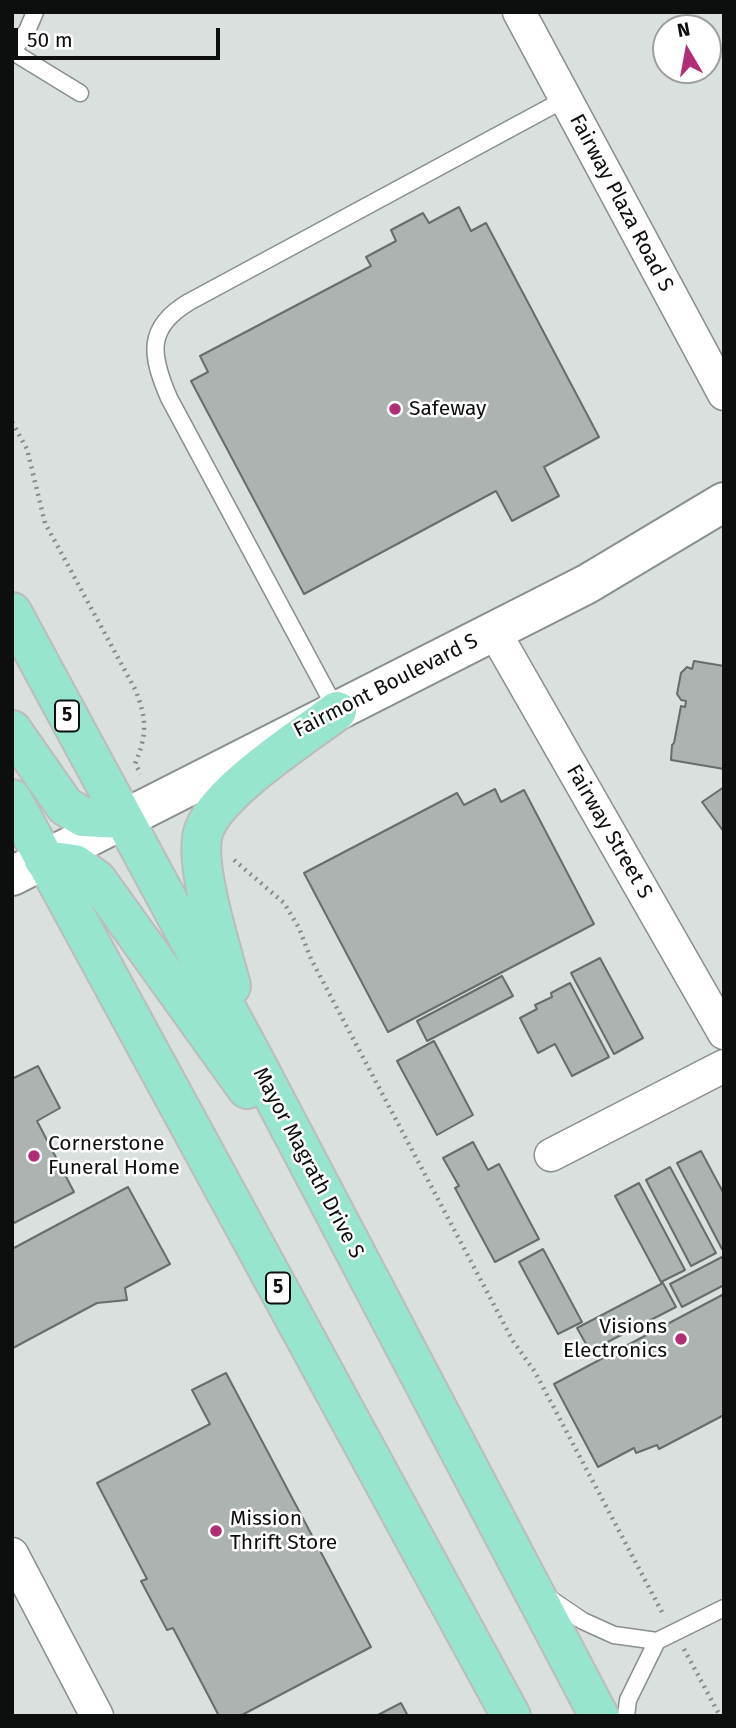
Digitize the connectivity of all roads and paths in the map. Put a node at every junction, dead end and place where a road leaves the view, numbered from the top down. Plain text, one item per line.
1 (35, 12) edge
2 (519, 12) edge
3 (12, 52) edge
4 (80, 93) dead end
5 (565, 99) junction
6 (724, 394) edge
7 (12, 422) edge
8 (724, 502) edge
9 (12, 612) edge
10 (494, 631) junction
11 (337, 711) junction
12 (12, 730) edge
13 (135, 764) dead end
14 (12, 799) edge
15 (123, 819) junction
16 (225, 853) dead end
17 (28, 868) edge
18 (724, 1033) edge
19 (250, 1052) junction
20 (724, 1066) edge
21 (551, 1155) dead end
22 (331, 1208) junction
23 (12, 1554) edge
24 (530, 1586) junction
25 (724, 1608) edge
26 (673, 1633) junction
27 (657, 1641) junction
28 (97, 1716) edge
29 (511, 1716) edge
30 (599, 1716) edge
31 (626, 1716) edge
32 (720, 1716) edge

1 - 3 lane
2 - 5 street, Fairway Plaza Road S
3 - 4 lane
5 - 6 street, Fairway Plaza Road S
5 - 11 lane
7 - 13 path
8 - 10 street, Fairmont Boulevard S
9 - 15 main road, Mayor Magrath Drive S / 5
10 - 11 street, Fairmont Boulevard S
10 - 18 street, Fairway Street S
11 - 15 street, Fairmont Boulevard S
11 - 19 main road
12 - 15 main road
14 - 17 main road, 5
15 - 17 street, Fairmont Boulevard S
15 - 19 main road, Mayor Magrath Drive S / 5
16 - 26 path
17 - 22 main road
17 - 29 main road, 5
19 - 22 main road, Mayor Magrath Drive S / 5
20 - 21 street
22 - 24 main road, Mayor Magrath Drive S / 5
23 - 28 street
24 - 27 lane
24 - 30 main road, Mayor Magrath Drive S / 5
25 - 26 lane
26 - 27 lane
26 - 32 path
27 - 31 lane

